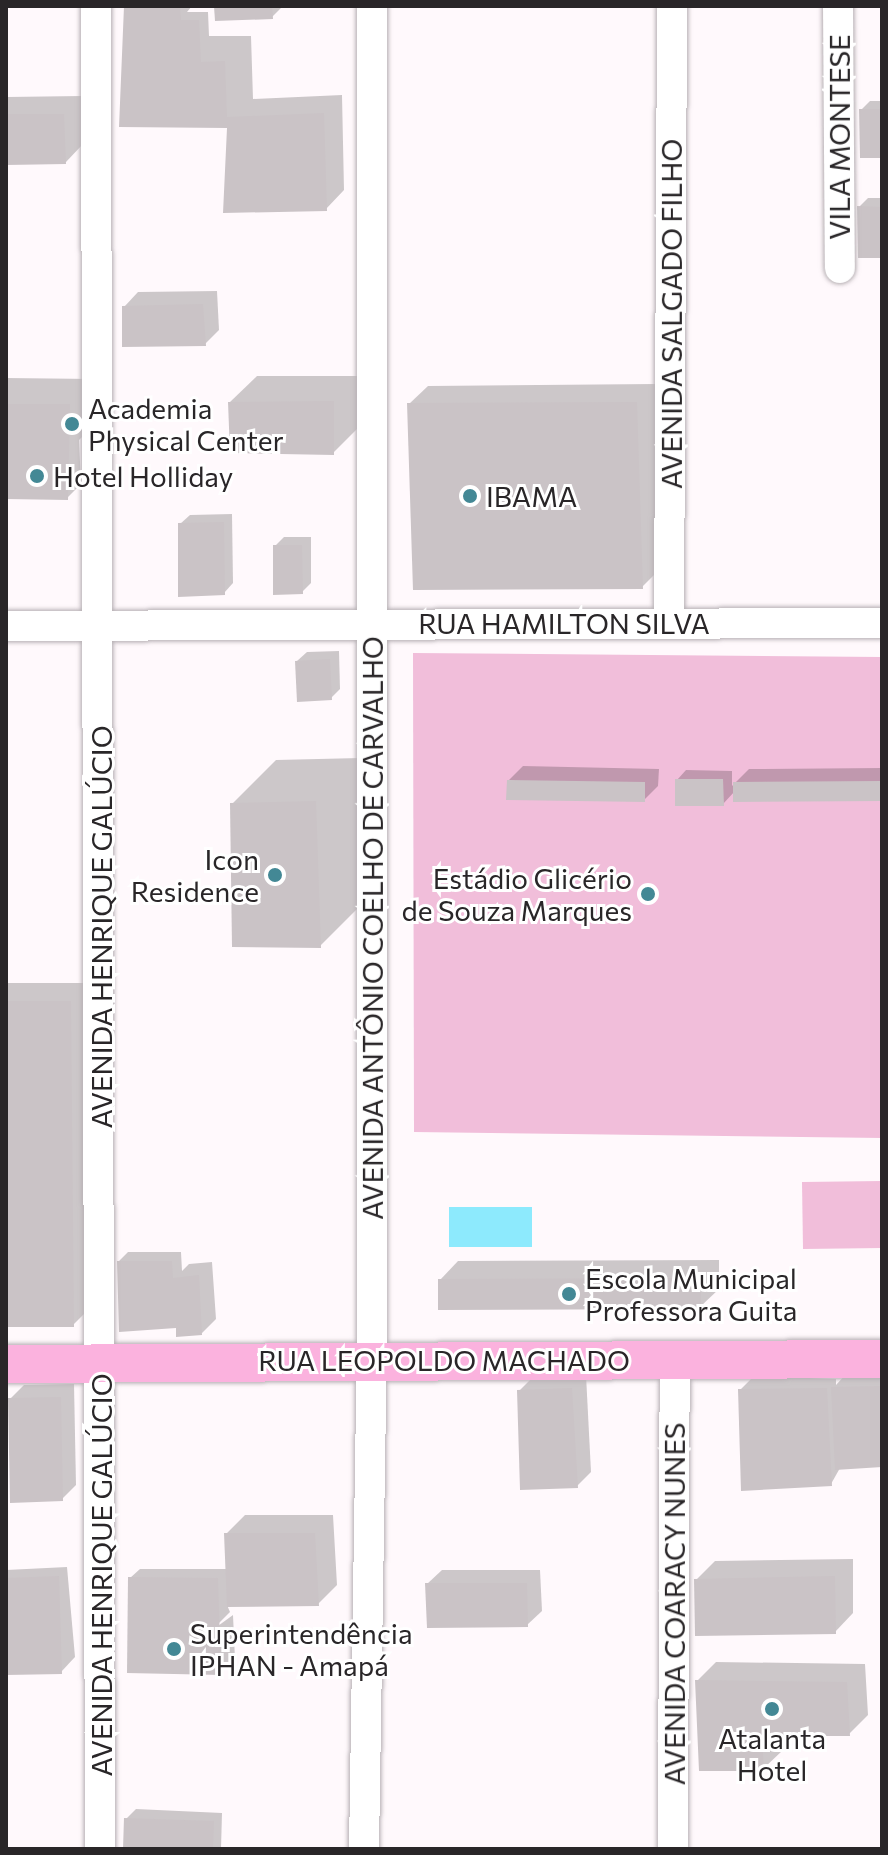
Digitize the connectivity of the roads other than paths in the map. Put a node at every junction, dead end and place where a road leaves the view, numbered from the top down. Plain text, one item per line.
1 (96, 6) edge
2 (372, 6) edge
3 (672, 6) edge
4 (838, 6) edge
5 (840, 268) dead end
6 (373, 623) junction
7 (669, 623) junction
8 (882, 623) edge
9 (6, 626) edge
10 (100, 627) junction
11 (675, 1358) junction
12 (882, 1359) edge
13 (372, 1361) junction
14 (102, 1363) junction
15 (6, 1364) edge
16 (100, 1849) edge
17 (364, 1849) edge
18 (673, 1849) edge

1 - 10 street, AVENIDA HENRIQUE GALÚCIO
2 - 6 street, AVENIDA ANTÔNIO COELHO DE CARVALHO
3 - 7 street, AVENIDA SALGADO FILHO
4 - 5 street, VILA MONTESE
6 - 7 street, RUA HAMILTON SILVA
6 - 10 street, RUA HAMILTON SILVA
6 - 13 street, AVENIDA ANTÔNIO COELHO DE CARVALHO
7 - 8 street, RUA HAMILTON SILVA
9 - 10 street, RUA HAMILTON SILVA
10 - 14 street, AVENIDA HENRIQUE GALÚCIO
11 - 12 main road, RUA LEOPOLDO MACHADO
11 - 13 main road, RUA LEOPOLDO MACHADO
11 - 18 street, AVENIDA COARACY NUNES
13 - 14 main road, RUA LEOPOLDO MACHADO
13 - 17 street, AVENIDA ANTÔNIO COELHO DE CARVALHO
14 - 15 main road, RUA LEOPOLDO MACHADO
14 - 16 street, AVENIDA HENRIQUE GALÚCIO

